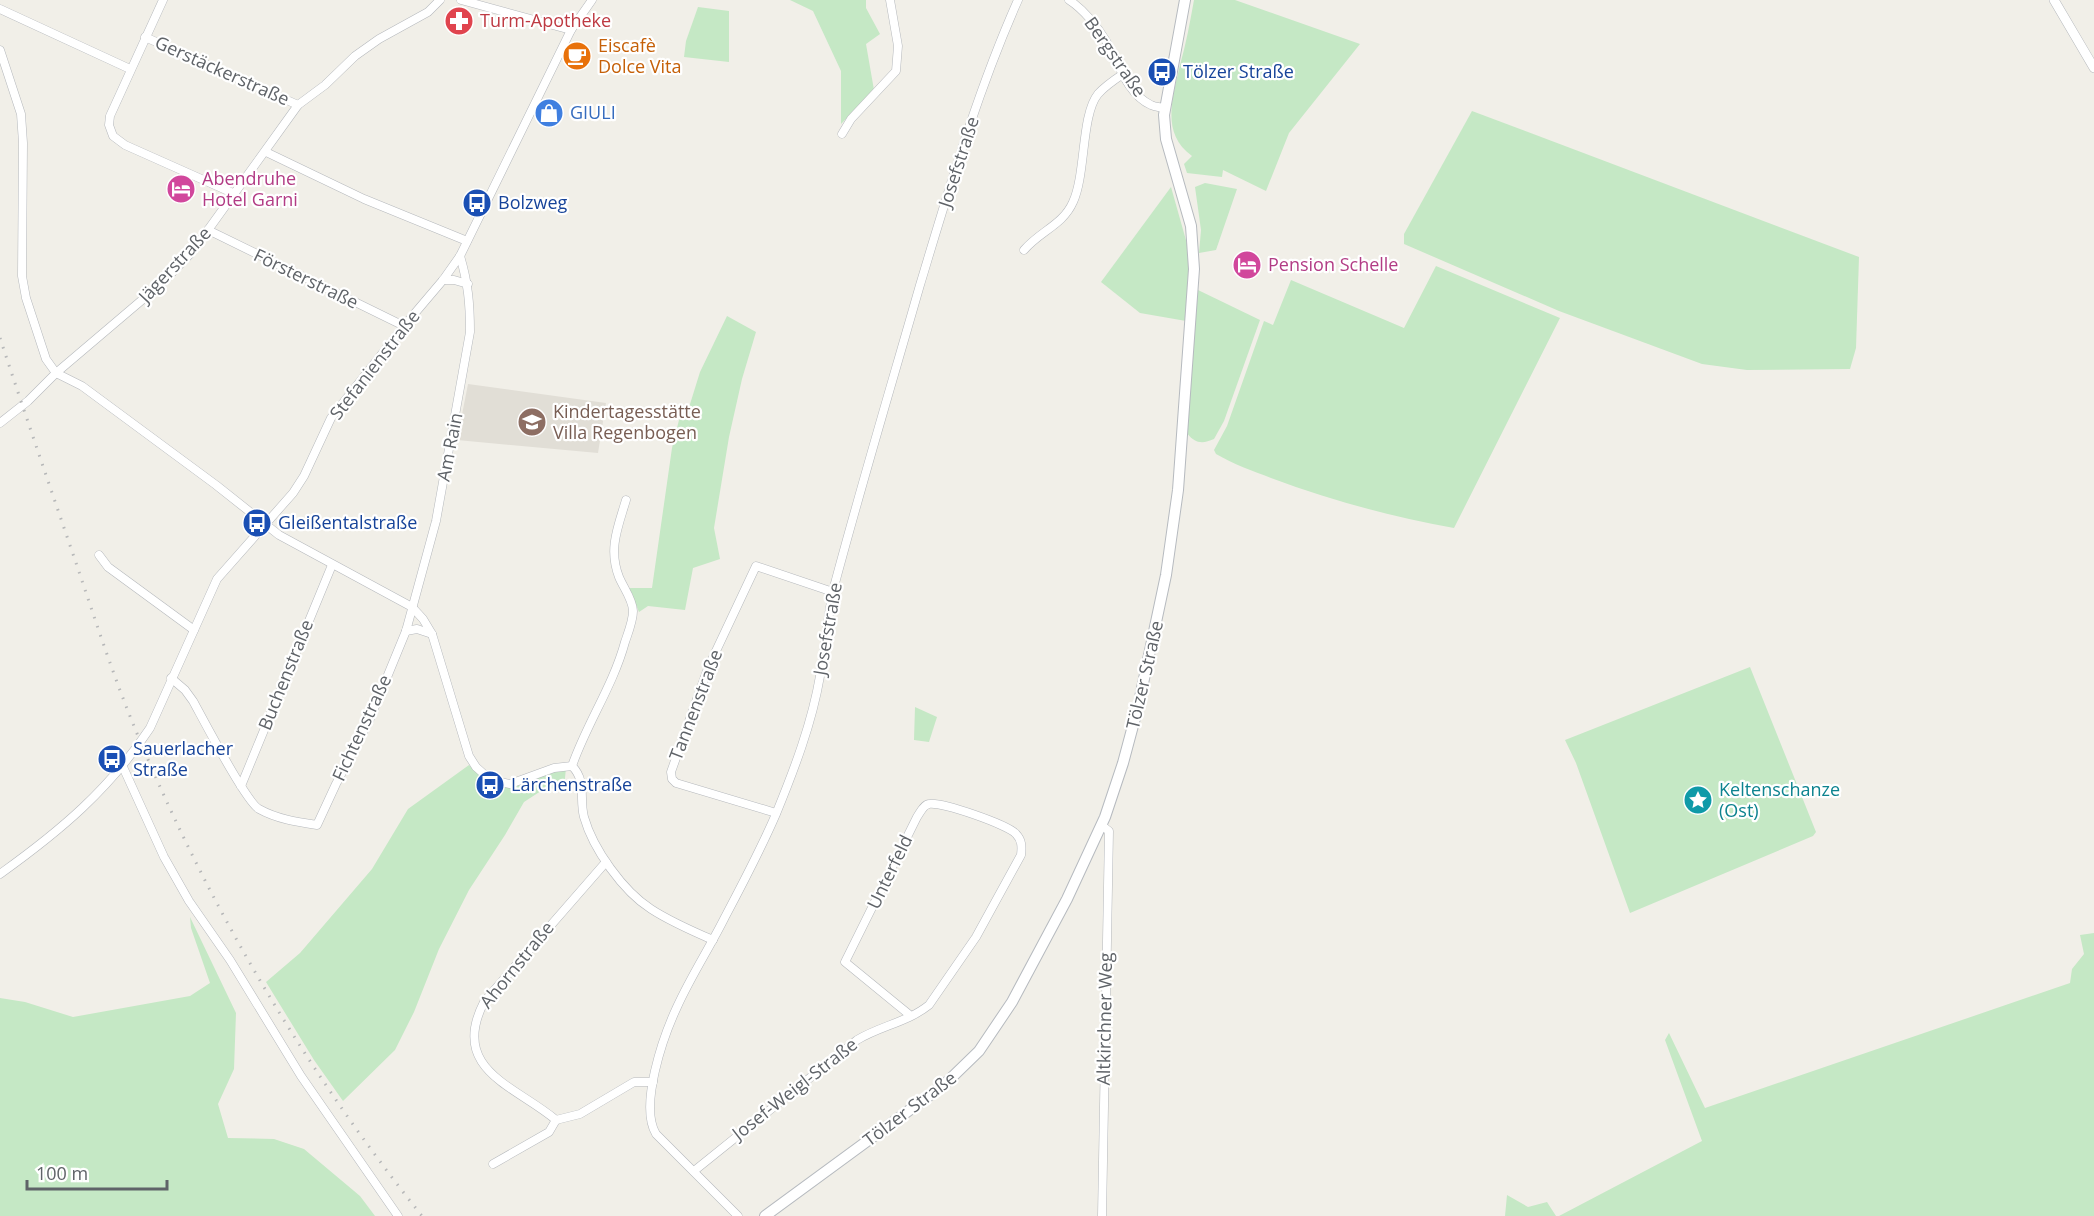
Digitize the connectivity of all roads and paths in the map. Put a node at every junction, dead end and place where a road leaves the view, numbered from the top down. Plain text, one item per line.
1 (163, 0) edge
2 (440, 0) edge
3 (461, 0) edge
4 (592, 0) edge
5 (891, 0) edge
6 (1018, 0) edge
7 (1069, 0) edge
8 (1185, 0) edge
9 (2054, 0) edge
10 (0, 9) edge
11 (571, 30) junction
12 (145, 37) junction
13 (0, 50) edge
14 (2094, 68) edge
15 (130, 69) junction
16 (1123, 74) junction
17 (298, 105) junction
18 (1164, 108) junction
19 (842, 134) dead end
20 (266, 152) junction
21 (234, 194) junction
22 (208, 230) junction
23 (467, 241) junction
24 (1024, 250) dead end
25 (460, 256) junction
26 (443, 280) junction
27 (468, 284) junction
28 (404, 326) junction
29 (56, 373) junction
30 (0, 423) edge
31 (626, 500) dead end
32 (265, 525) junction
33 (99, 555) dead end
34 (332, 565) junction
35 (833, 592) junction
36 (412, 607) junction
37 (194, 630) junction
38 (406, 631) junction
39 (432, 634) junction
40 (171, 678) junction
41 (572, 766) junction
42 (123, 767) junction
43 (241, 786) junction
44 (776, 813) junction
45 (1101, 825) junction
46 (1022, 845) joint
47 (606, 862) junction
48 (0, 874) edge
49 (713, 940) junction
50 (911, 1016) junction
51 (653, 1082) junction
52 (556, 1120) junction
53 (492, 1164) dead end
54 (694, 1171) junction
55 (398, 1216) edge
56 (738, 1216) edge
57 (765, 1216) edge
58 (1102, 1216) edge

1 - 12 street
2 - 17 street, Jägerstraße
3 - 11 street
4 - 11 street, Stefanienstraße
5 - 19 street
6 - 35 street, Josefstraße
7 - 16 street, Bergstraße
8 - 18 main road, Tölzer Straße
9 - 14 street
10 - 15 street
11 - 23 street, Stefanienstraße
12 - 15 street
12 - 17 street, Gerstäckerstraße
13 - 29 street
15 - 21 street
16 - 18 street, Bergstraße
16 - 24 street
17 - 20 street, Jägerstraße
18 - 45 main road, Tölzer Straße
20 - 21 street, Jägerstraße
20 - 23 street
21 - 22 street, Jägerstraße
22 - 28 street, Försterstraße
22 - 29 street, Jägerstraße
23 - 25 street, Stefanienstraße
25 - 26 street, Stefanienstraße
25 - 27 street, Am Rain
26 - 27 street
26 - 28 street, Stefanienstraße
27 - 36 street, Am Rain
28 - 32 street, Stefanienstraße
29 - 30 street, Jägerstraße
29 - 32 street
31 - 41 street
32 - 34 street
32 - 37 street, Stefanienstraße
33 - 37 street
34 - 36 street
34 - 43 street, Buchenstraße
35 - 44 street, Josefstraße
35 - 44 street, Tannenstraße
36 - 38 street, Fichtenstraße
36 - 39 street
37 - 40 street, Stefanienstraße
38 - 39 street
38 - 43 street, Fichtenstraße
39 - 41 street
40 - 42 street, Stefanienstraße
40 - 43 street
41 - 47 street
42 - 48 street, Stefanienstraße
42 - 55 street
44 - 49 street, Josefstraße
45 - 57 main road, Tölzer Straße
45 - 58 street, Altkirchner Weg
46 - 50 street, Josef-Weigl-Straße
46 - 50 street, Unterfeld
47 - 49 street
47 - 52 street, Ahornstraße
49 - 51 street, Josefstraße
50 - 54 street, Josef-Weigl-Straße
51 - 52 street
51 - 54 street, Josefstraße
52 - 53 street
54 - 56 street, Josefstraße

